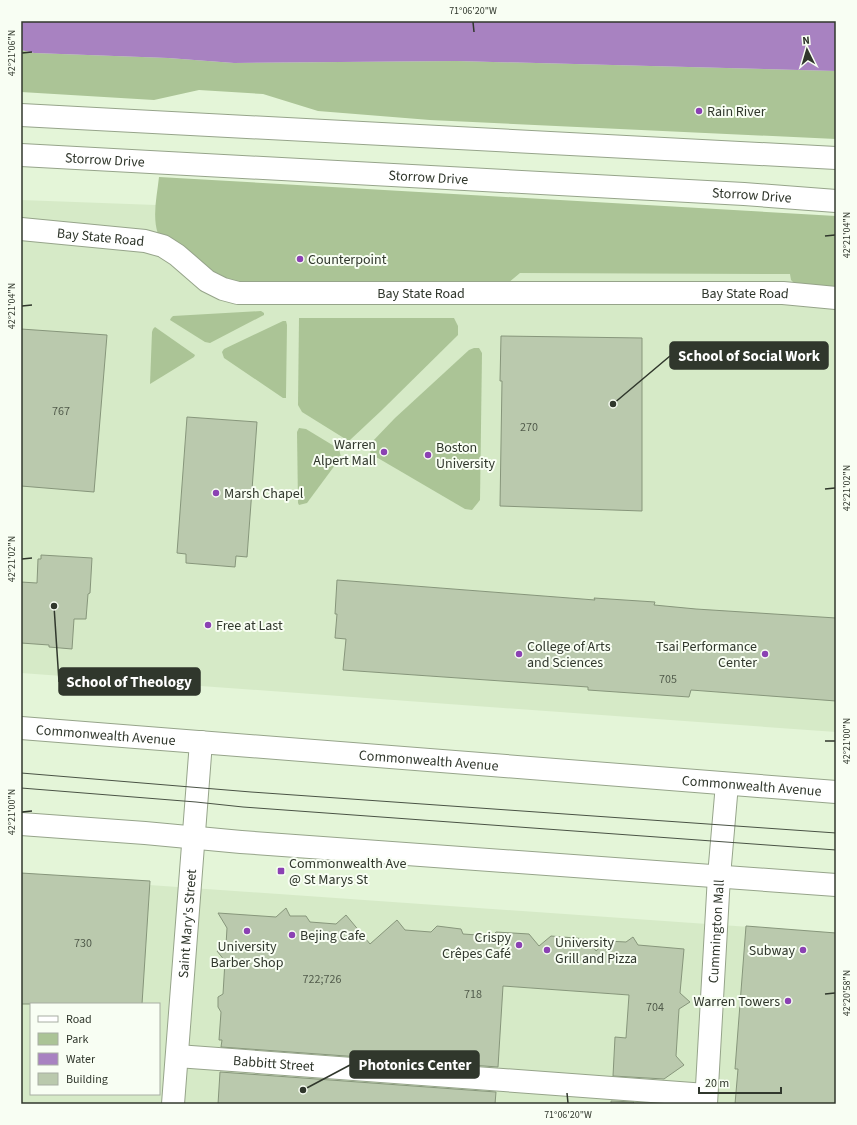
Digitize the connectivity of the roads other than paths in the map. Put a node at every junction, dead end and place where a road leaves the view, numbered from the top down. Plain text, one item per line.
1 (21, 114) edge
2 (21, 155) edge
3 (836, 158) edge
4 (836, 200) edge
5 (21, 229) edge
6 (836, 298) edge
7 (21, 728) edge
8 (201, 742) junction
9 (727, 784) junction
10 (836, 792) edge
11 (21, 824) edge
12 (194, 837) junction
13 (719, 876) junction
14 (836, 885) edge
15 (177, 1056) junction
16 (706, 1100) edge
17 (173, 1104) edge

1 - 3 main road
2 - 4 main road, Storrow Drive
5 - 6 main road, Bay State Road
7 - 8 main road, Commonwealth Avenue
8 - 9 main road, Commonwealth Avenue
8 - 12 main road, Saint Mary's Street
9 - 10 main road, Commonwealth Avenue
9 - 13 main road, Cummington Mall
11 - 12 main road
12 - 13 main road
12 - 15 main road, Saint Mary's Street
13 - 14 main road
13 - 16 main road, Cummington Mall
15 - 16 main road, Babbitt Street
15 - 17 main road, Saint Mary's Street

